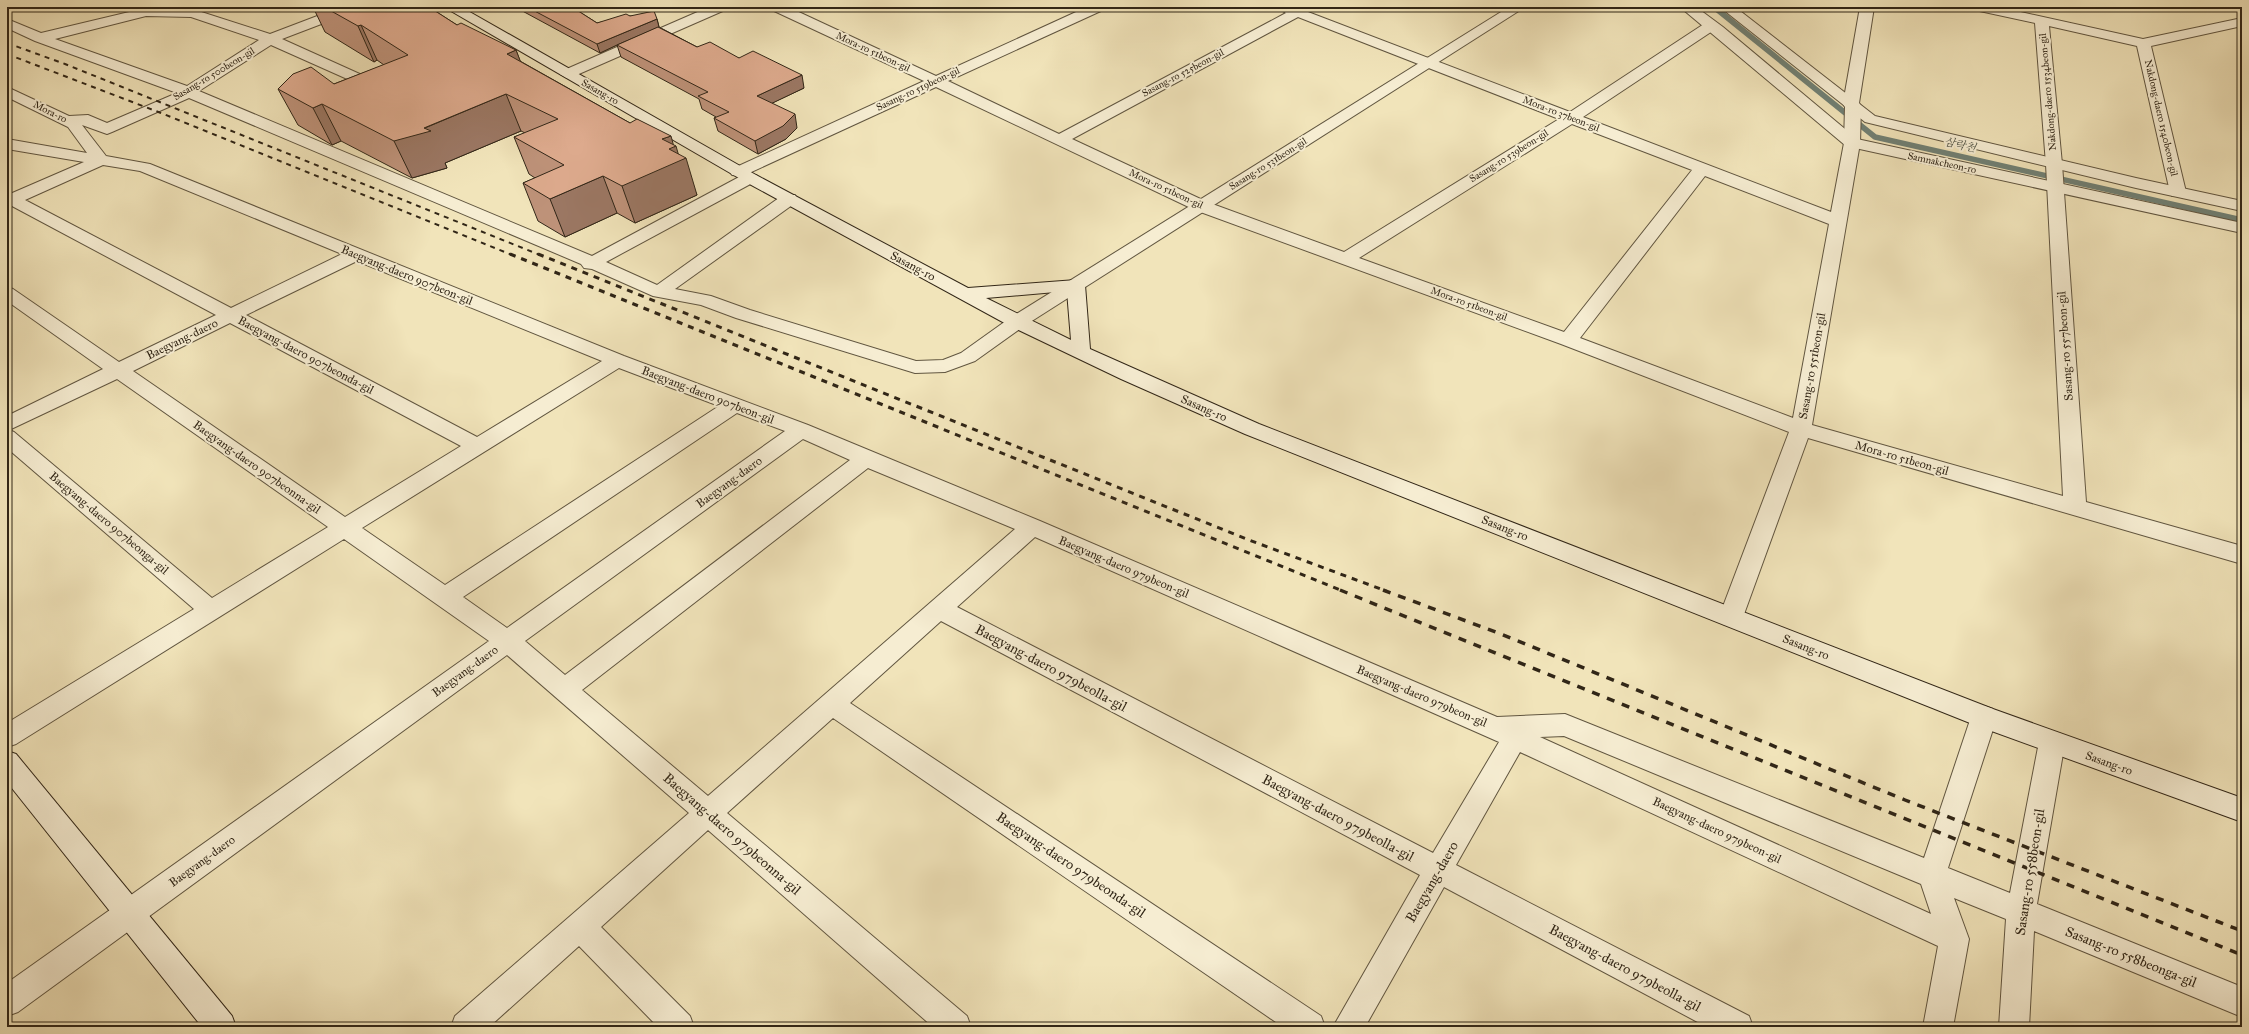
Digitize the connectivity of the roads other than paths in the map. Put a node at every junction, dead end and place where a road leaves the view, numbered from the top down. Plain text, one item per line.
1 (353, 7) edge
2 (451, 7) edge
3 (720, 7) edge
4 (777, 7) edge
5 (1098, 7) edge
6 (1518, 7) edge
7 (1687, 7) edge
8 (1727, 7) edge
9 (1867, 7) edge
10 (1980, 7) edge
11 (2030, 7) edge
12 (1296, 9) edge
13 (152, 10) edge
14 (2017, 15) junction
15 (2042, 21) junction
16 (2242, 22) edge
17 (7, 24) edge
18 (1712, 25) junction
19 (40, 38) junction
20 (270, 40) junction
21 (2144, 43) junction
22 (1429, 63) junction
23 (567, 74) junction
24 (936, 81) junction
25 (368, 83) edge
26 (7, 91) edge
27 (188, 92) junction
28 (1852, 105) junction
29 (1570, 118) junction
30 (67, 121) junction
31 (1059, 140) junction
32 (1852, 142) junction
33 (7, 144) edge
34 (101, 160) junction
35 (1702, 169) junction
36 (744, 175) junction
37 (2055, 177) junction
38 (2178, 192) junction
39 (789, 199) junction
40 (9, 200) edge
41 (1201, 206) junction
42 (2242, 206) edge
43 (1838, 221) junction
44 (2242, 228) edge
45 (357, 254) junction
46 (1345, 258) junction
47 (590, 264) junction
48 (1076, 285) junction
49 (659, 292) junction
50 (7, 293) edge
51 (965, 294) junction
52 (232, 316) junction
53 (1017, 322) junction
54 (1568, 340) junction
55 (1081, 352) junction
56 (617, 360) junction
57 (118, 370) junction
58 (734, 406) junction
59 (7, 424) edge
60 (1801, 429) junction
61 (801, 430) junction
62 (7, 437) edge
63 (478, 446) junction
64 (866, 459) junction
65 (2076, 508) junction
66 (1032, 527) junction
67 (346, 528) junction
68 (2242, 555) edge
69 (445, 597) junction
70 (939, 609) junction
71 (212, 610) junction
72 (1731, 617) junction
73 (508, 641) junction
74 (564, 690) junction
75 (832, 704) junction
76 (1984, 718) junction
77 (1504, 732) junction
78 (7, 736) edge
79 (2052, 742) junction
80 (7, 762) edge
81 (2242, 810) edge
82 (708, 813) junction
83 (1439, 870) junction
84 (1932, 875) junction
85 (2021, 912) junction
86 (130, 913) junction
87 (580, 926) junction
88 (1954, 939) junction
89 (7, 1001) edge
90 (2242, 1002) edge
91 (221, 1027) edge
92 (466, 1027) edge
93 (679, 1027) edge
94 (956, 1027) edge
95 (1310, 1027) edge
96 (1348, 1027) edge
97 (1738, 1027) edge
98 (1938, 1027) edge
99 (2014, 1027) edge

1 - 20 street, Sasang-ro 500beon-gil
2 - 23 street, Sasang-ro
3 - 23 street
4 - 24 street, Mora-ro 51beon-gil
5 - 24 street, Sasang-ro 519beon-gil
6 - 22 street, Sasang-ro 531beon-gil
7 - 18 street, Samnakcheon-ro
8 - 28 street, Samnakcheon-ro
9 - 28 street, Sasang-ro 551beon-gil
10 - 14 street, Nakdong-daero 1540beon-gil
11 - 14 street
12 - 22 street, Mora-ro 37beon-gil
12 - 31 street, Sasang-ro 525beon-gil
13 - 19 street, Sasang-ro 500beon-gil
13 - 20 street, Sasang-ro 500beon-gil
14 - 15 street, Nakdong-daero 1540beon-gil
15 - 21 street, Nakdong-daero 1540beon-gil
15 - 37 street, Nakdong-daero 1534beon-gil
16 - 21 street, Nakdong-daero 1540beon-gil
17 - 19 street, Sasang-ro 531beon-gil
18 - 29 street, Sasang-ro 539beon-gil
18 - 32 street, Samnakcheon-ro
19 - 27 street, Sasang-ro 531beon-gil
20 - 25 street, Sasang-ro 500beon-gil
20 - 27 street, Sasang-ro 500beon-gil
21 - 38 street, Nakdong-daero 1540beon-gil
22 - 29 street, Mora-ro 37beon-gil
22 - 41 street, Sasang-ro 531beon-gil
23 - 36 street, Sasang-ro
24 - 31 street, Mora-ro 51beon-gil
24 - 36 street, Sasang-ro 519beon-gil
26 - 30 street, Mora-ro
27 - 30 street, Sasang-ro 500beon-gil
27 - 47 street, Sasang-ro 531beon-gil
28 - 32 street, Sasang-ro 551beon-gil
28 - 37 street, Samnakcheon-ro
29 - 35 street, Mora-ro 37beon-gil
29 - 46 street, Sasang-ro 539beon-gil
30 - 34 street, Mora-ro
31 - 41 street, Mora-ro 51beon-gil
32 - 37 street, Samnakcheon-ro
32 - 43 street, Sasang-ro 551beon-gil
33 - 34 street, Baegyang-daero 907beon-gil
34 - 40 street
34 - 45 street, Baegyang-daero 907beon-gil
35 - 43 street, Mora-ro 37beon-gil
35 - 54 street
36 - 39 street, Sasang-ro
36 - 47 street
37 - 38 street, Samnakcheon-ro
37 - 44 street, Samnakcheon-ro
37 - 65 street, Sasang-ro 557beon-gil
38 - 42 street, Samnakcheon-ro
39 - 49 street
39 - 51 street, Sasang-ro
40 - 52 street, Baegyang-daero 907beonda-gil
41 - 46 street, Mora-ro 51beon-gil
41 - 48 street, Sasang-ro 531beon-gil
43 - 60 street, Sasang-ro 551beon-gil
45 - 52 street, Baegyang-daero
45 - 56 street, Baegyang-daero 907beon-gil
46 - 54 street, Mora-ro 51beon-gil
47 - 49 street, Sasang-ro 531beon-gil
48 - 51 street
48 - 53 street, Sasang-ro 531beon-gil
48 - 55 street
49 - 53 street, Sasang-ro 531beon-gil
50 - 57 street, Baegyang-daero 907beonna-gil
51 - 53 street, Sasang-ro
52 - 57 street, Baegyang-daero
52 - 63 street, Baegyang-daero 907beonda-gil
53 - 55 street, Sasang-ro
54 - 60 street, Mora-ro 51beon-gil
55 - 72 street, Sasang-ro
56 - 58 street, Baegyang-daero 907beon-gil
56 - 63 street
57 - 59 street, Baegyang-daero
57 - 67 street, Baegyang-daero 907beonna-gil
58 - 61 street, Baegyang-daero 907beon-gil
58 - 69 street
60 - 65 street, Mora-ro 51beon-gil
60 - 72 street, Sasang-ro 551beon-gil
61 - 64 street, Baegyang-daero 979beon-gil
61 - 73 street, Baegyang-daero
62 - 71 street, Baegyang-daero 907beonga-gil
63 - 67 street
64 - 66 street, Baegyang-daero 979beon-gil
64 - 74 street
65 - 68 street, Mora-ro 51beon-gil
66 - 70 street
66 - 77 street, Baegyang-daero 979beon-gil
67 - 69 street, Baegyang-daero 907beonna-gil
67 - 71 street
69 - 73 street, Baegyang-daero 907beonna-gil
70 - 75 street
70 - 83 street, Baegyang-daero 979beolla-gil
71 - 78 street
72 - 76 street, Sasang-ro
73 - 74 street, Baegyang-daero 979beonna-gil
73 - 86 street, Baegyang-daero
74 - 82 street, Baegyang-daero 979beonna-gil
75 - 82 street
75 - 95 street, Baegyang-daero 979beonda-gil
76 - 79 street, Sasang-ro
76 - 84 street
77 - 83 street, Baegyang-daero
77 - 84 street, Sasang-ro 558beonga-gil
77 - 88 street, Baegyang-daero 979beon-gil
79 - 81 street, Sasang-ro
79 - 85 street, Sasang-ro 558beon-gil
80 - 86 street
82 - 87 street
82 - 94 street, Baegyang-daero 979beonna-gil
83 - 96 street, Baegyang-daero
83 - 97 street, Baegyang-daero 979beolla-gil
84 - 85 street, Sasang-ro 558beonga-gil
84 - 88 street
85 - 90 street, Sasang-ro 558beonga-gil
85 - 99 street, Sasang-ro 558beon-gil
86 - 89 street, Baegyang-daero
86 - 91 street
87 - 92 street
87 - 93 street
88 - 98 street

